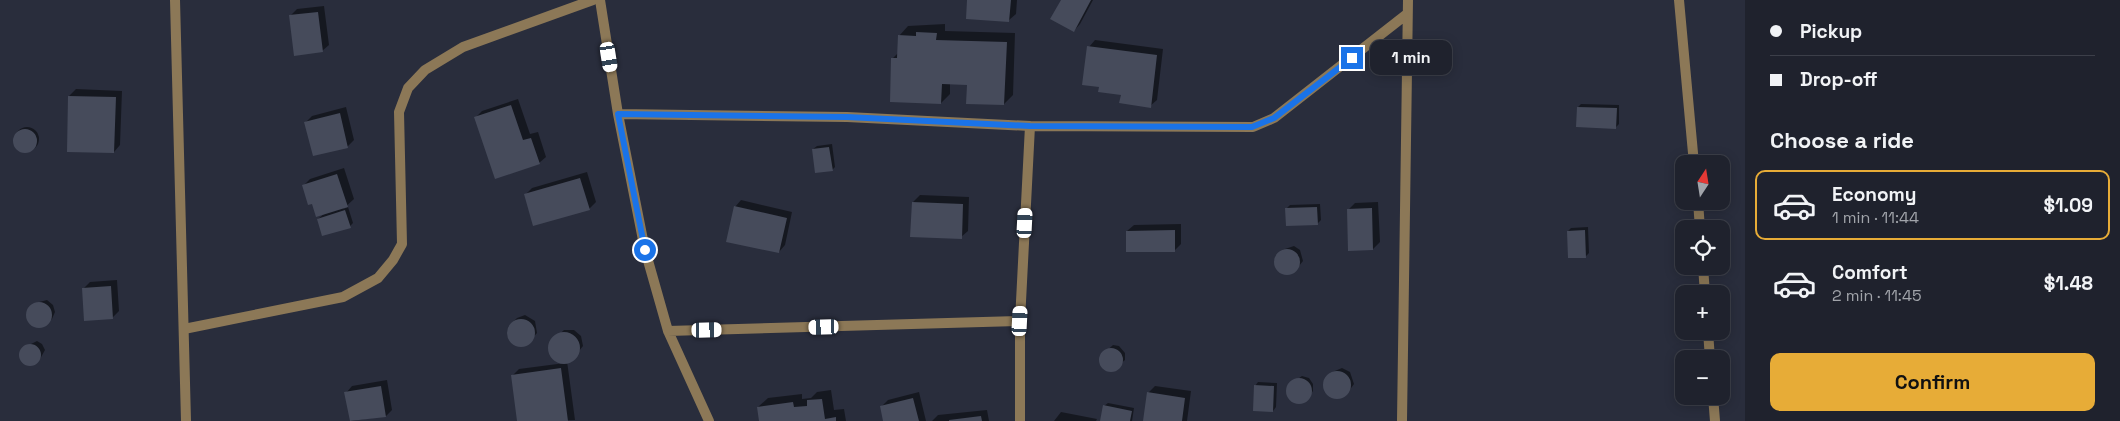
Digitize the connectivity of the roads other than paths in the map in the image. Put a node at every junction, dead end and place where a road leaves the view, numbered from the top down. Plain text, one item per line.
1 (175, 0) edge
2 (594, 0) edge
3 (600, 0) edge
4 (1408, 0) edge
5 (1679, 0) edge
6 (1408, 14) junction
7 (618, 114) junction
8 (1030, 126) junction
9 (1693, 155) edge
10 (1020, 321) junction
11 (184, 329) junction
12 (668, 332) junction
13 (1713, 405) edge
14 (186, 421) edge
15 (709, 421) edge
16 (1020, 421) edge
17 (1402, 421) edge
18 (1714, 421) edge

1 - 11 street
2 - 11 street
3 - 7 street
4 - 6 street
5 - 9 street
6 - 8 street
6 - 17 street
7 - 8 street
7 - 12 street
8 - 10 street
10 - 12 street
10 - 16 street
11 - 14 street
12 - 15 street
13 - 18 street

